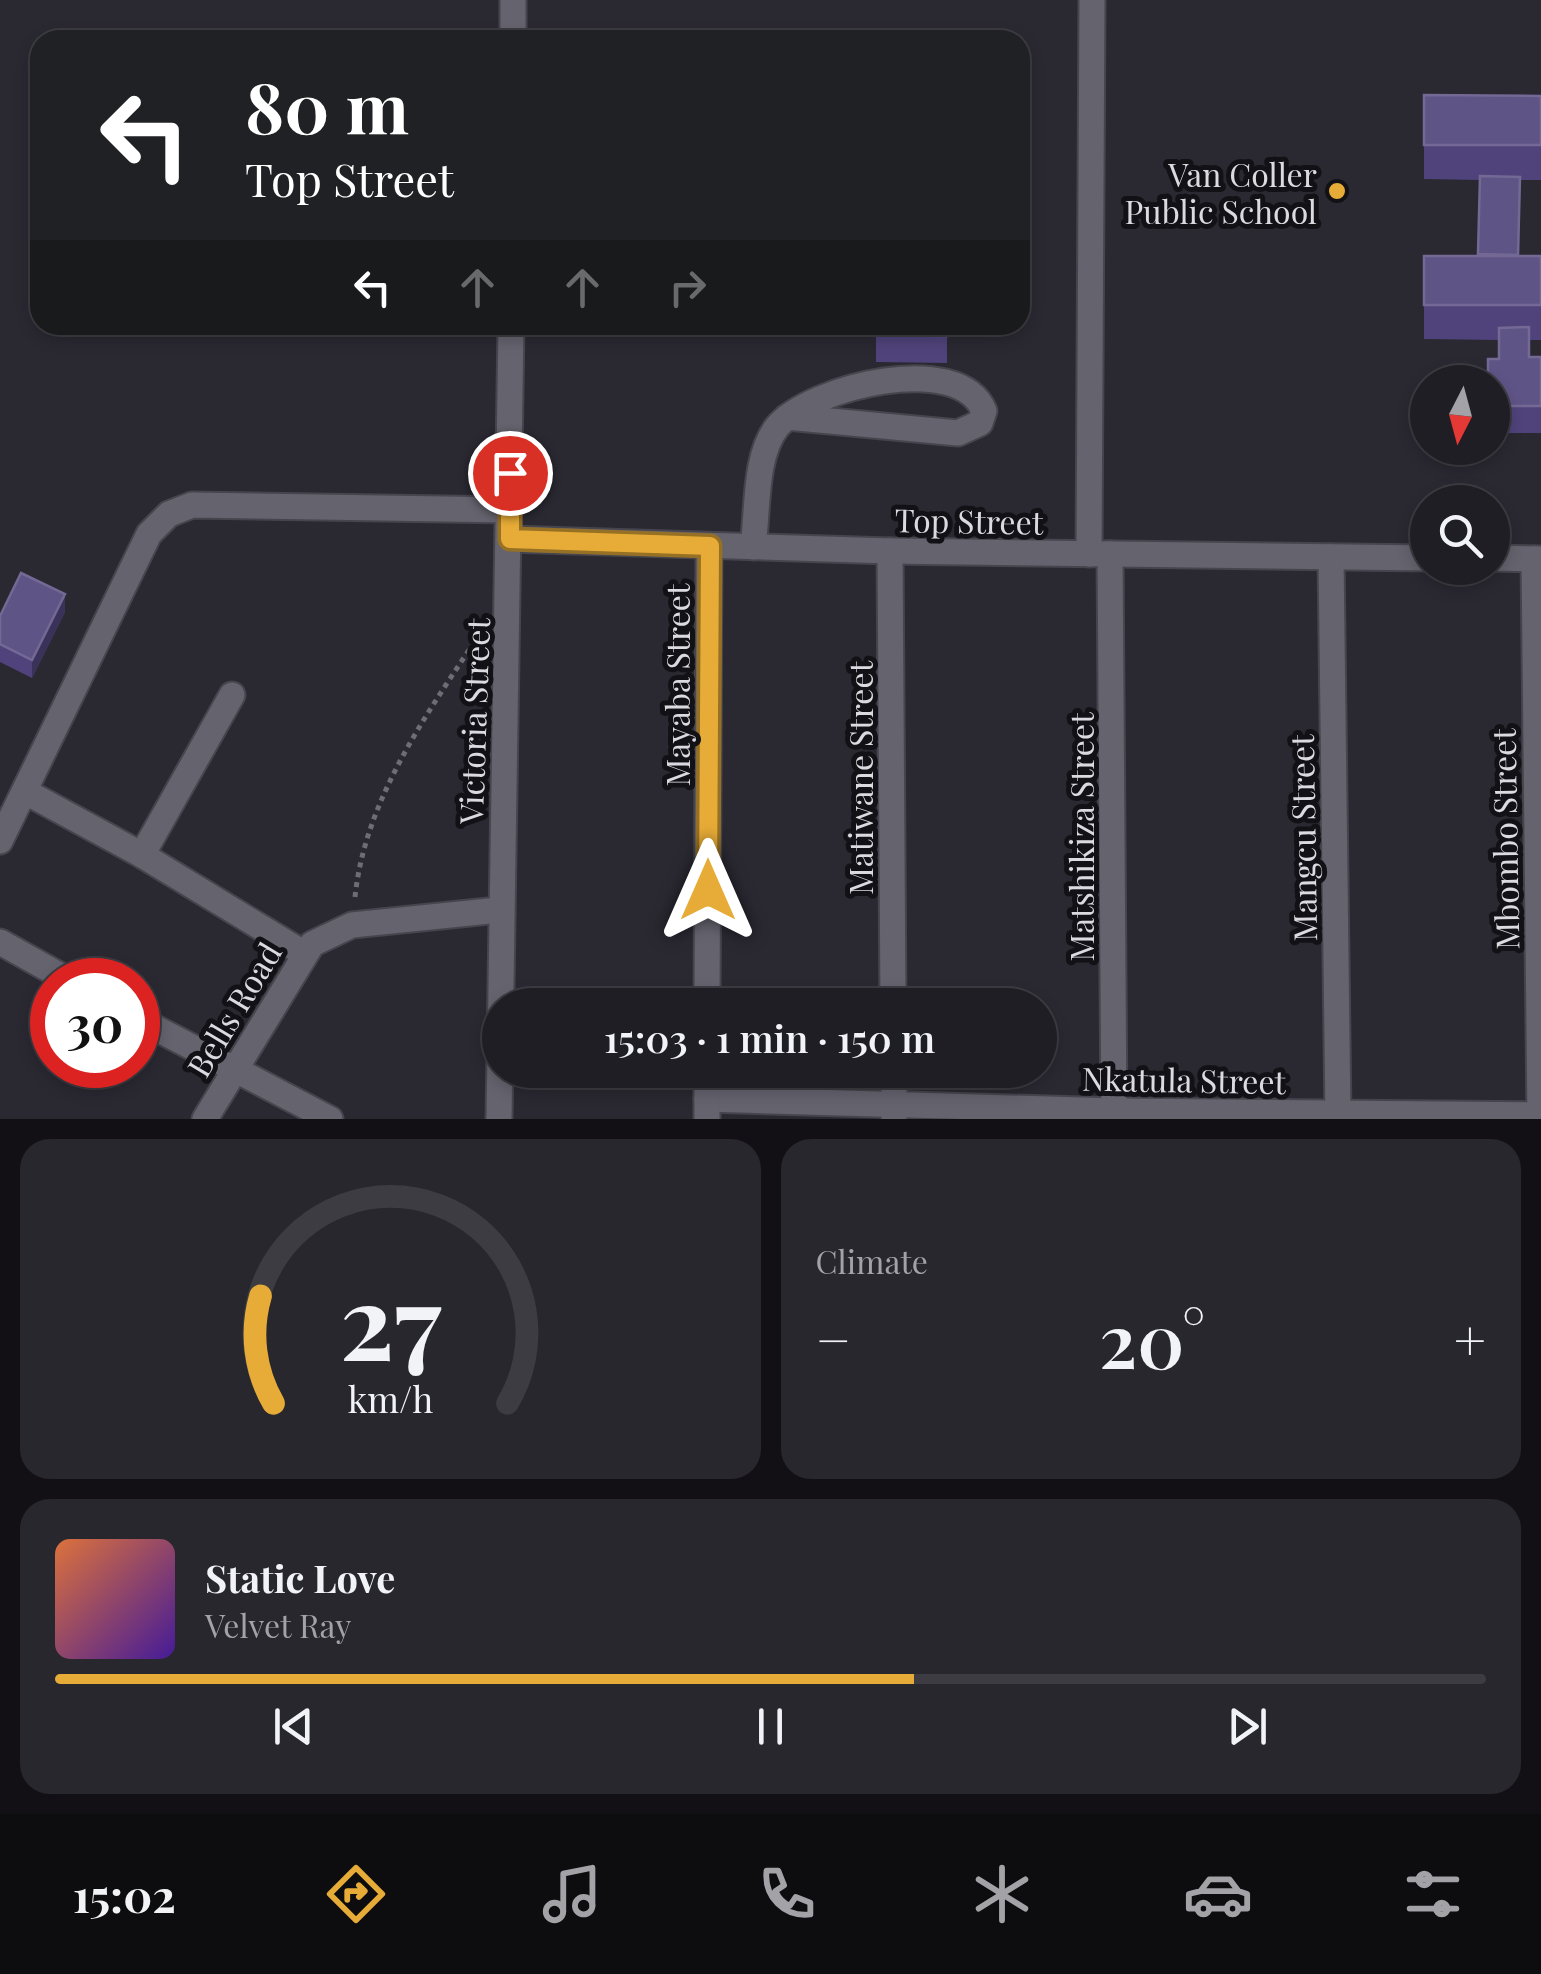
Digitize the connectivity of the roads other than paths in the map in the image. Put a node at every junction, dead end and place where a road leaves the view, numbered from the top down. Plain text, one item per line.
1 (514, 0) edge
2 (1092, 0) edge
3 (513, 30) edge
4 (511, 335) edge
5 (787, 417) junction
6 (509, 510) junction
7 (510, 539) junction
8 (710, 546) junction
9 (753, 548) junction
10 (890, 551) junction
11 (1100, 554) junction
12 (1330, 557) junction
13 (1410, 558) edge
14 (1510, 558) edge
15 (1537, 558) edge
16 (232, 694) dead end
17 (26, 792) junction
18 (0, 841) edge
19 (142, 855) junction
20 (499, 910) junction
21 (0, 942) edge
22 (304, 953) junction
23 (30, 959) edge
24 (707, 988) edge
25 (893, 988) edge
26 (160, 1031) edge
27 (232, 1072) junction
28 (707, 1109) edge
29 (894, 1112) edge
30 (1114, 1115) edge
31 (1540, 1116) edge
32 (1338, 1117) edge
33 (206, 1119) edge
34 (330, 1119) edge
35 (499, 1119) edge

1 - 3 street
2 - 11 street, Matshikiza Street
4 - 6 street, Victoria Street
5 - 5 street
5 - 9 street
6 - 7 street, Victoria Street
6 - 17 street
7 - 8 street, Top Street
7 - 20 street, Victoria Street
8 - 9 street, Top Street
8 - 24 street, Mayaba Street
9 - 10 street, Top Street
10 - 11 street, Top Street
10 - 25 street, Matiwane Street
11 - 12 street, Top Street
11 - 30 street, Matshikiza Street
12 - 13 street, Top Street
12 - 32 street, Mangcu Street
14 - 15 street
15 - 31 street, Mbombo Street
16 - 19 street
17 - 18 street
17 - 19 street
19 - 22 street
20 - 22 street, Bells Road
20 - 35 street, Victoria Street
21 - 23 street
22 - 27 street, Bells Road
26 - 27 street
27 - 33 street, Bells Road
27 - 34 street
28 - 29 street, Nkatula Street
29 - 30 street, Nkatula Street
30 - 32 street, Nkatula Street
31 - 32 street, Nkatula Street

